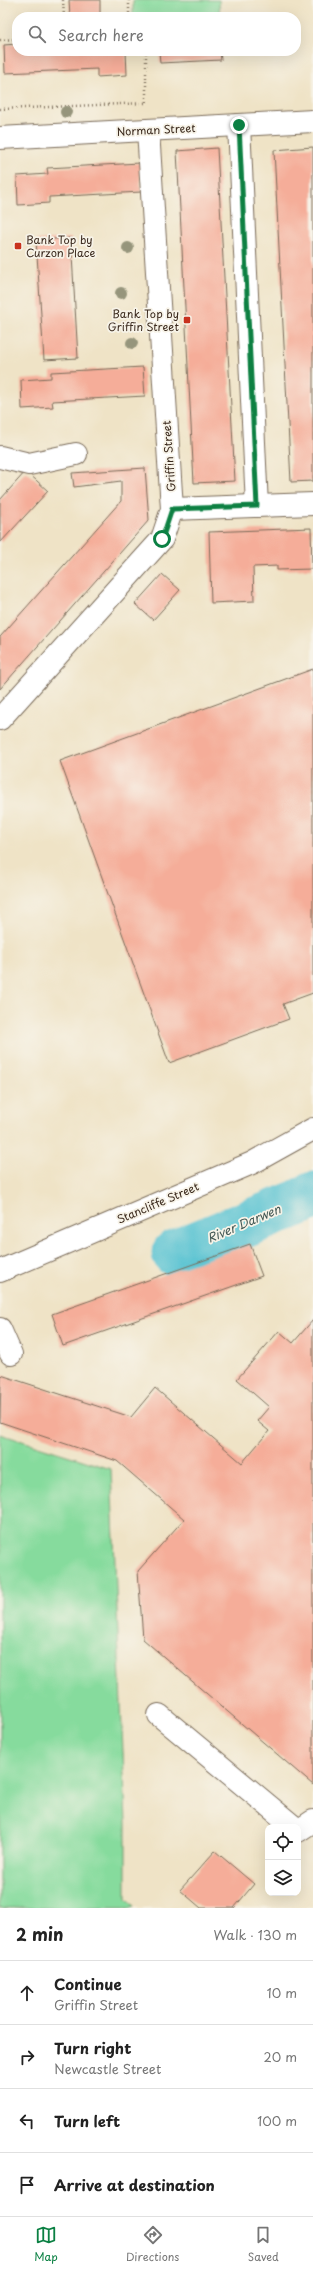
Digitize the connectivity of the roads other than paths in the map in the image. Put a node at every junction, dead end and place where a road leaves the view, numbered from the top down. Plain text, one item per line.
1 (313, 121) edge
2 (239, 125) junction
3 (147, 130) junction
4 (0, 138) edge
5 (76, 454) dead end
6 (0, 457) edge
7 (313, 504) edge
8 (257, 506) junction
9 (172, 509) junction
10 (0, 719) edge
11 (313, 1128) edge
12 (0, 1270) edge
13 (0, 1329) edge
14 (11, 1354) dead end
15 (159, 1715) dead end
16 (313, 1821) edge
17 (290, 1824) edge
18 (301, 1828) edge

1 - 2 street, Norman Street
2 - 3 street, Norman Street
2 - 8 street
3 - 4 street, Norman Street
3 - 9 street, Griffin Street
5 - 6 street
7 - 8 street
8 - 9 street
9 - 10 street, Griffin Street
11 - 12 street, Stancliffe Street
13 - 14 street
15 - 17 street
16 - 18 street

